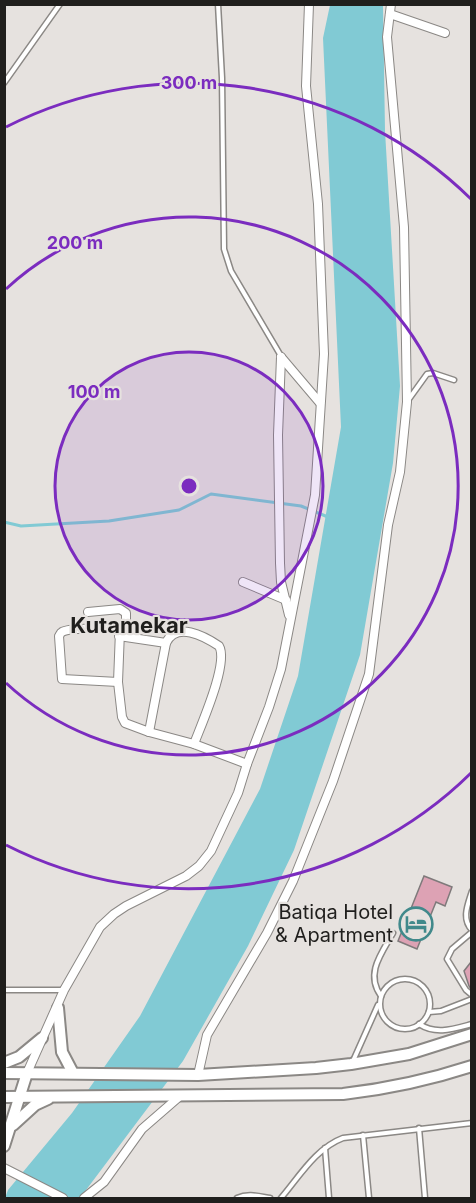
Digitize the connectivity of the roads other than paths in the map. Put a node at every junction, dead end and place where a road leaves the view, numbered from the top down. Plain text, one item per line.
1 (60, 4) edge
2 (218, 4) edge
3 (309, 4) edge
4 (391, 4) edge
5 (390, 15) junction
6 (445, 33) dead end
7 (4, 83) edge
8 (281, 357) junction
9 (454, 380) dead end
10 (407, 402) junction
11 (320, 403) junction
12 (243, 582) dead end
13 (286, 600) junction
14 (88, 612) dead end
15 (290, 620) junction
16 (120, 634) junction
17 (166, 643) junction
18 (118, 682) junction
19 (149, 732) junction
20 (194, 744) junction
21 (247, 764) junction
22 (471, 891) edge
23 (471, 931) edge
24 (393, 933) dead end
25 (4, 990) edge
26 (64, 990) junction
27 (471, 995) edge
28 (381, 996) junction
29 (471, 999) edge
30 (379, 1004) junction
31 (58, 1008) junction
32 (429, 1012) junction
33 (419, 1024) junction
34 (471, 1024) edge
35 (471, 1034) edge
36 (42, 1038) junction
37 (4, 1063) edge
38 (351, 1064) junction
39 (471, 1066) edge
40 (4, 1073) edge
41 (27, 1073) junction
42 (77, 1073) junction
43 (198, 1075) junction
44 (180, 1096) junction
45 (4, 1097) edge
46 (19, 1097) junction
47 (60, 1097) junction
48 (471, 1123) edge
49 (12, 1126) junction
50 (419, 1128) junction
51 (363, 1135) junction
52 (4, 1146) edge
53 (325, 1148) junction
54 (4, 1168) edge
55 (63, 1198) edge
56 (84, 1198) edge
57 (237, 1198) edge
58 (270, 1198) edge
59 (281, 1198) edge
60 (329, 1198) edge
61 (369, 1198) edge
62 (425, 1198) edge

1 - 7 lane
2 - 8 lane
3 - 11 street
4 - 5 street
5 - 6 street
5 - 10 street
8 - 11 street
8 - 13 street
9 - 10 lane
10 - 43 street
11 - 15 street
12 - 13 street
13 - 15 street
14 - 16 street
15 - 21 street
16 - 17 street
16 - 18 street
16 - 18 street
17 - 19 street
17 - 20 street
18 - 19 street
19 - 20 street
20 - 21 street
21 - 26 street
22 - 23 lane
23 - 27 lane
24 - 28 lane
25 - 26 lane
26 - 31 street
28 - 30 lane
28 - 32 lane
29 - 32 lane
30 - 33 lane
30 - 38 lane
31 - 36 street
31 - 42 street
32 - 33 lane
33 - 34 lane
35 - 38 street
36 - 37 street
36 - 41 street
38 - 43 street
39 - 44 street
40 - 41 street
41 - 42 street
41 - 46 street
42 - 43 street
44 - 47 street
44 - 56 street
45 - 46 street
46 - 47 street
46 - 49 street
47 - 49 street
48 - 50 lane
49 - 52 street
50 - 51 lane
50 - 62 lane
51 - 53 lane
51 - 61 lane
53 - 59 lane
53 - 60 lane
54 - 55 street
57 - 58 lane

